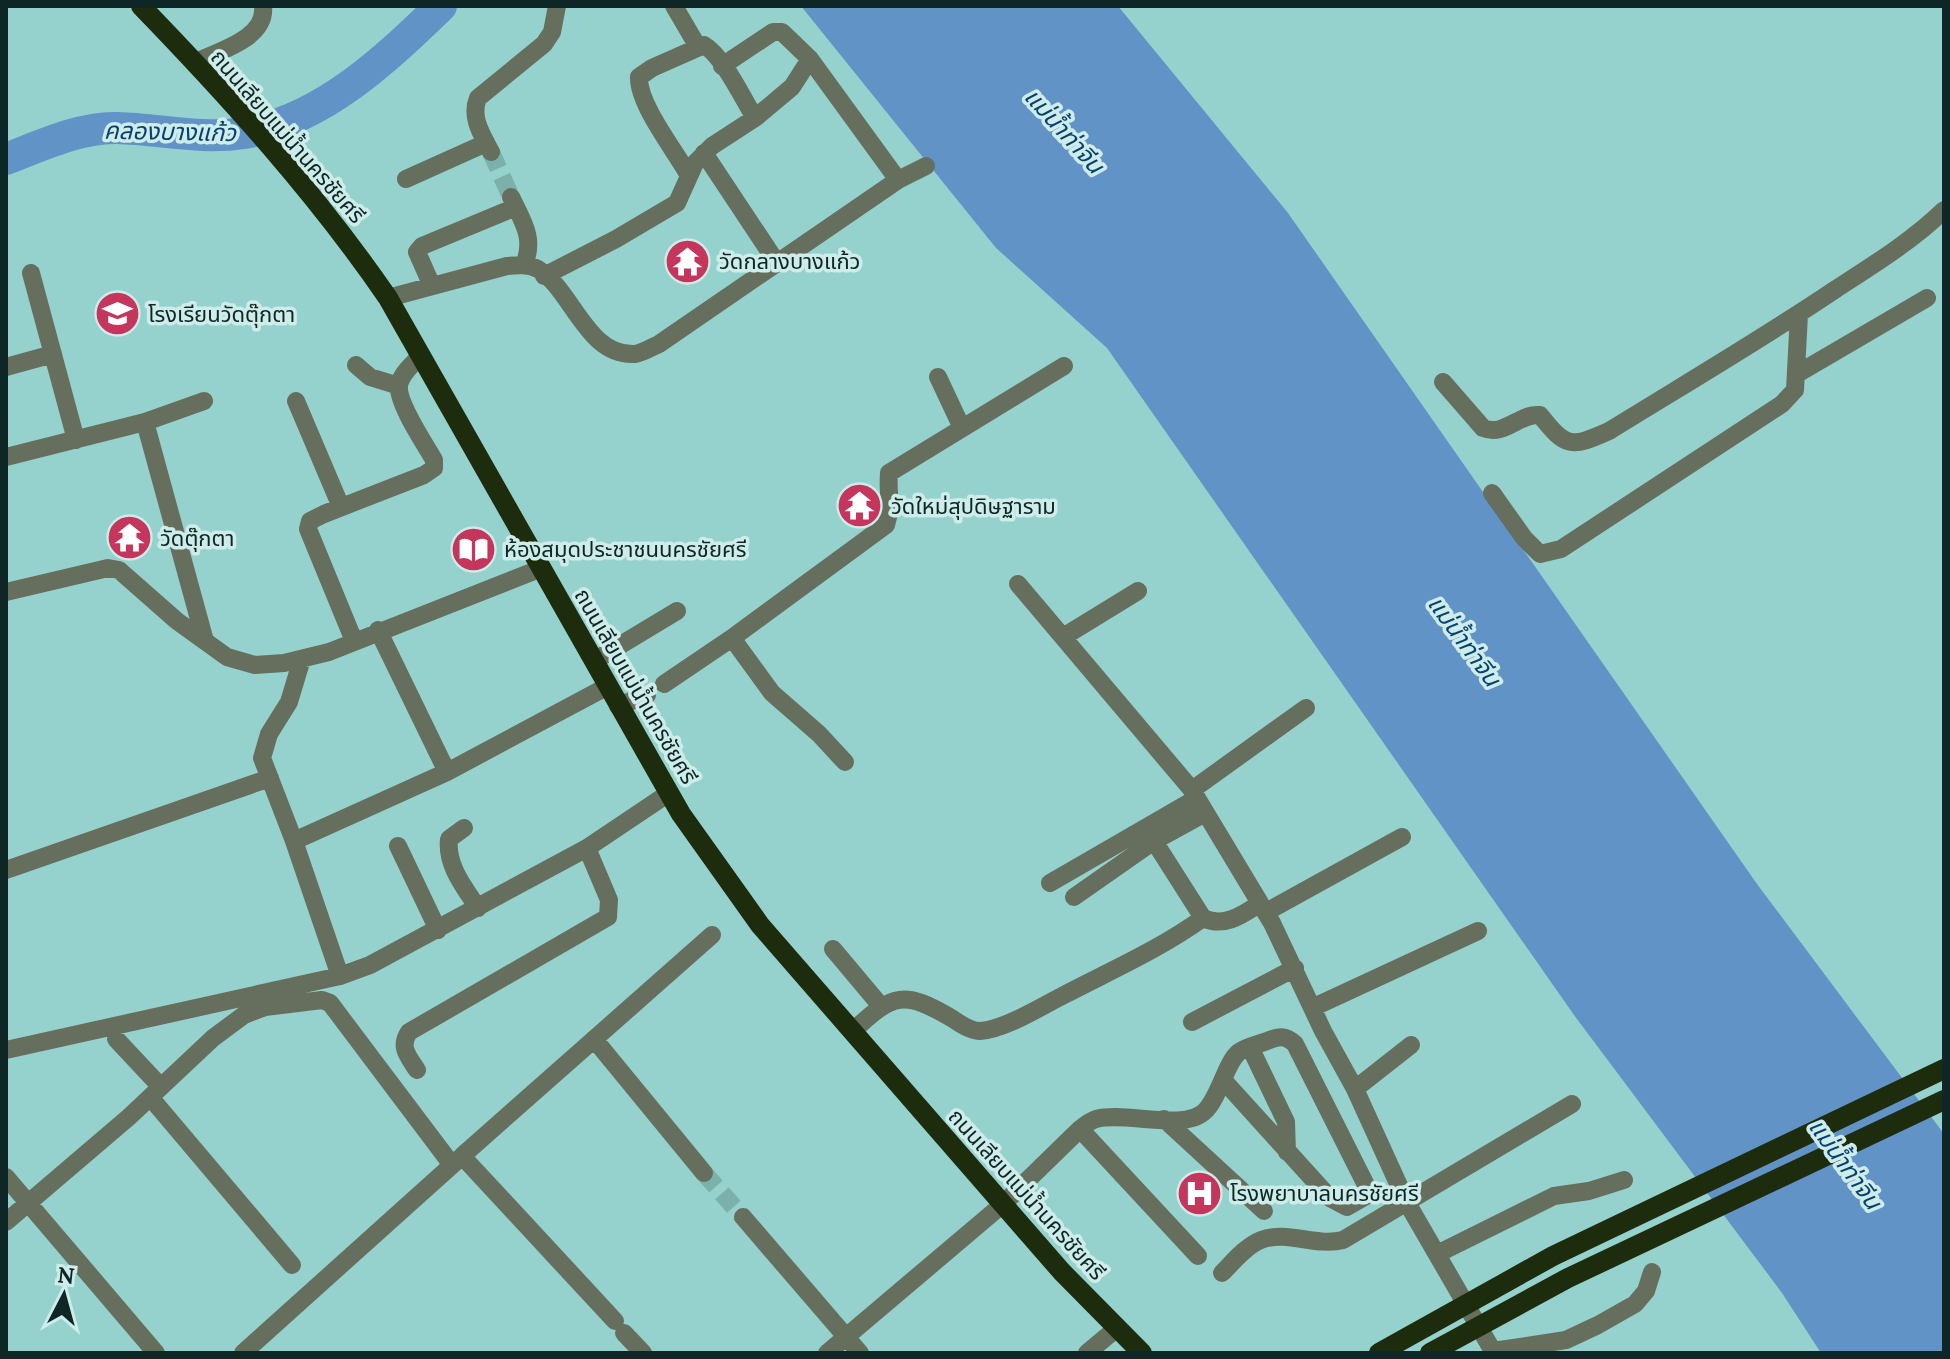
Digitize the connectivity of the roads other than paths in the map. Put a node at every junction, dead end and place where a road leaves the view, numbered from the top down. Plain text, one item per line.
1 (141, 6) edge
2 (263, 6) edge
3 (557, 6) edge
4 (674, 6) edge
5 (698, 47) junction
6 (810, 59) junction
7 (194, 63) junction
8 (722, 66) junction
9 (755, 118) junction
10 (704, 153) junction
11 (926, 166) dead end
12 (688, 174) junction
13 (406, 179) dead end
14 (898, 180) junction
15 (1944, 210) edge
16 (777, 263) junction
17 (524, 265) junction
18 (31, 273) dead end
19 (544, 276) junction
20 (432, 286) junction
21 (388, 298) junction
22 (1927, 298) dead end
23 (1799, 314) junction
24 (53, 354) junction
25 (421, 355) junction
26 (356, 365) dead end
27 (1064, 366) dead end
28 (6, 367) edge
29 (1797, 374) junction
30 (938, 377) dead end
31 (1443, 382) dead end
32 (399, 386) junction
33 (204, 401) dead end
34 (296, 401) dead end
35 (145, 422) junction
36 (962, 428) junction
37 (76, 440) junction
38 (6, 457) edge
39 (1492, 493) dead end
40 (341, 507) junction
41 (542, 568) junction
42 (1018, 584) dead end
43 (1138, 591) dead end
44 (6, 592) edge
45 (677, 611) dead end
46 (378, 630) junction
47 (1063, 637) junction
48 (732, 638) junction
49 (205, 641) junction
50 (354, 641) junction
51 (302, 659) junction
52 (594, 661) junction
53 (664, 684) dead end
54 (608, 686) junction
55 (647, 695) dead end
56 (618, 706) junction
57 (1306, 708) dead end
58 (845, 762) dead end
59 (447, 772) junction
60 (270, 778) junction
61 (669, 793) junction
62 (1198, 800) junction
63 (464, 828) dead end
64 (1402, 837) dead end
65 (294, 841) junction
66 (1154, 841) junction
67 (398, 846) dead end
68 (587, 848) junction
69 (6, 870) edge
70 (1050, 883) dead end
71 (1074, 897) dead end
72 (478, 908) junction
73 (1262, 908) junction
74 (1203, 918) junction
75 (438, 930) junction
76 (1478, 931) dead end
77 (712, 935) dead end
78 (833, 949) dead end
79 (1295, 968) junction
80 (340, 976) junction
81 (880, 1005) junction
82 (1314, 1007) junction
83 (1192, 1022) dead end
84 (853, 1031) junction
85 (116, 1039) dead end
86 (594, 1039) junction
87 (1411, 1045) dead end
88 (1250, 1047) junction
89 (6, 1050) edge
90 (1944, 1069) edge
91 (417, 1070) dead end
92 (1224, 1081) junction
93 (1355, 1089) junction
94 (156, 1092) junction
95 (1944, 1100) edge
96 (1572, 1104) dead end
97 (1164, 1119) junction
98 (1080, 1129) junction
99 (1287, 1152) junction
100 (457, 1160) junction
101 (704, 1173) tunnel mouth
102 (6, 1177) edge
103 (1624, 1180) dead end
104 (1406, 1201) junction
105 (28, 1203) junction
106 (1003, 1204) junction
107 (1264, 1211) dead end
108 (743, 1217) tunnel mouth
109 (6, 1222) edge
110 (1437, 1254) junction
111 (1198, 1256) dead end
112 (292, 1265) dead end
113 (1652, 1272) dead end
114 (1222, 1273) dead end
115 (1466, 1304) junction
116 (1479, 1326) junction
117 (1117, 1328) junction
118 (846, 1337) junction
119 (1494, 1352) edge
120 (156, 1353) edge
121 (243, 1353) edge
122 (643, 1353) edge
123 (827, 1353) edge
124 (860, 1353) edge
125 (1087, 1353) edge
126 (1142, 1353) edge
127 (1379, 1353) edge
128 (1430, 1353) edge

1 - 7 main road, ถนนเลียบแม่น้ำนครชัยศรี
2 - 7 street
3 - 13 street
4 - 5 street
5 - 8 street
5 - 12 street
6 - 8 street
6 - 9 street
6 - 14 street
7 - 21 main road, ถนนเลียบแม่น้ำนครชัยศรี
8 - 9 street
9 - 10 street
10 - 12 street
10 - 16 street
11 - 14 street
12 - 19 street
14 - 16 street
15 - 23 street
16 - 19 street
17 - 19 street
17 - 20 street
17 - 20 street
18 - 24 street
20 - 21 street
21 - 25 main road, ถนนเลียบแม่น้ำนครชัยศรี
22 - 29 street
23 - 29 street
23 - 31 street
24 - 28 street
24 - 37 street
25 - 32 street
25 - 41 main road, ถนนเลียบแม่น้ำนครชัยศรี
26 - 32 street
27 - 36 street
29 - 39 street
30 - 36 street
32 - 40 street
33 - 35 street
34 - 40 street
35 - 37 street
35 - 49 street
36 - 48 street
37 - 38 street
40 - 50 street
41 - 46 street
41 - 52 main road, ถนนเลียบแม่น้ำนครชัยศรี
42 - 47 street
43 - 47 street
44 - 49 street
45 - 52 street
46 - 50 street
46 - 59 street
47 - 62 street
48 - 53 street
48 - 58 street
49 - 51 street
50 - 51 street
51 - 60 street
52 - 54 main road, ถนนเลียบแม่น้ำนครชัยศรี
54 - 56 main road, ถนนเลียบแม่น้ำนครชัยศรี
54 - 59 street
55 - 56 street
56 - 61 main road, ถนนเลียบแม่น้ำนครชัยศรี
57 - 62 street
59 - 65 street
60 - 65 street
60 - 69 street
61 - 68 street
61 - 84 main road, ถนนเลียบแม่น้ำนครชัยศรี
62 - 66 street
62 - 70 street
62 - 73 street
63 - 72 street
64 - 73 street
65 - 80 street
66 - 71 street
66 - 74 street
67 - 75 street
68 - 72 street
68 - 91 street
72 - 75 street
73 - 74 street
73 - 79 street
74 - 81 street
75 - 80 street
76 - 82 street
77 - 86 street
78 - 81 street
79 - 82 street
79 - 83 street
80 - 89 street
81 - 84 street
82 - 93 street
84 - 106 main road, ถนนเลียบแม่น้ำนครชัยศรี
85 - 94 street
86 - 100 street
86 - 101 street
87 - 93 street
88 - 92 street
88 - 99 street
88 - 99 street
90 - 115 main road
92 - 97 street
92 - 99 street
93 - 104 street
94 - 100 street
94 - 105 street
94 - 112 street
95 - 116 main road
96 - 104 street
97 - 98 street
97 - 107 street
98 - 106 street
98 - 111 street
100 - 121 street
100 - 122 street
102 - 105 street
103 - 110 street
104 - 110 street
104 - 114 street
105 - 109 street
105 - 120 street
106 - 117 main road, ถนนเลียบแม่น้ำนครชัยศรี
106 - 118 street
108 - 118 street
110 - 115 street
113 - 119 street
115 - 116 street
115 - 127 main road
116 - 119 street
116 - 128 main road
117 - 125 street
117 - 126 main road, ถนนเลียบแม่น้ำนครชัยศรี
118 - 123 street
118 - 124 street

